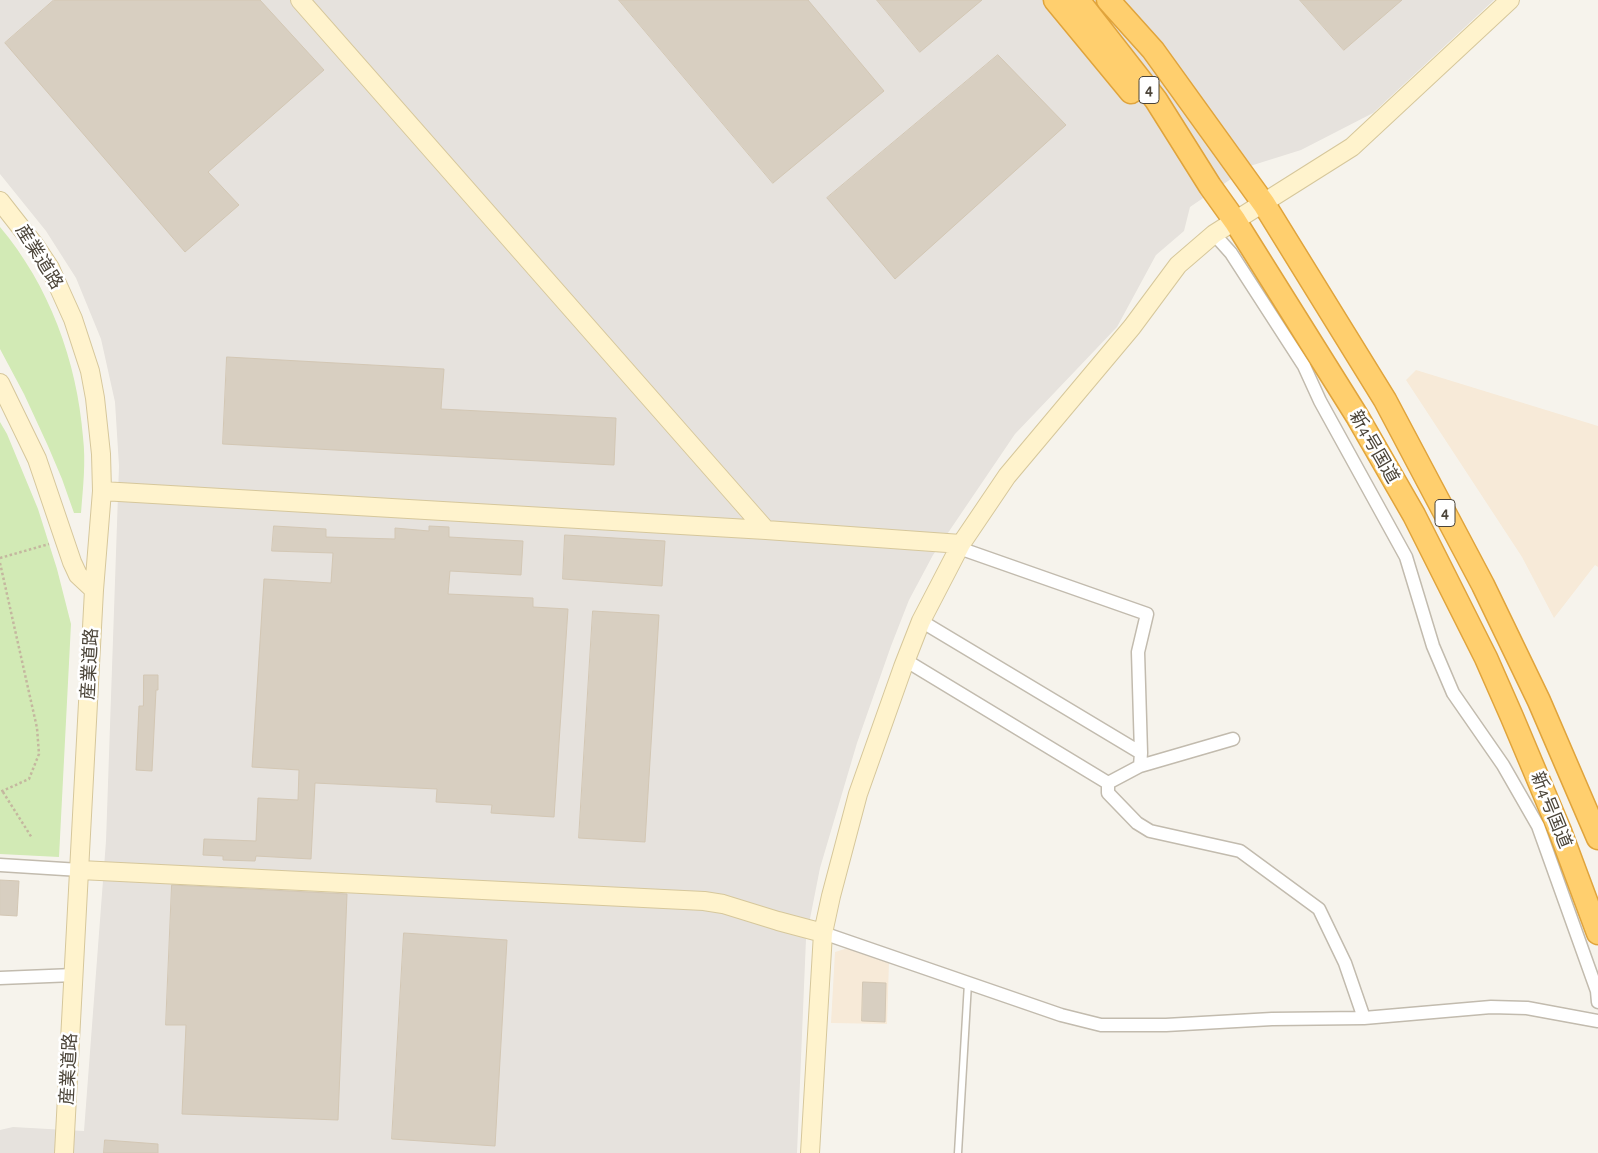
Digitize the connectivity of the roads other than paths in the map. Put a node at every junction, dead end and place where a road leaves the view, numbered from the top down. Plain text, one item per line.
1 (300, 0) edge
2 (1055, 0) edge
3 (1078, 0) edge
4 (1108, 0) edge
5 (1124, 0) edge
6 (1510, 0) edge
7 (1153, 50) junction
8 (1210, 186) junction
9 (0, 201) edge
10 (1264, 204) junction
11 (1235, 221) junction
12 (1214, 234) junction
13 (0, 382) edge
14 (102, 491) junction
15 (766, 530) junction
16 (960, 546) junction
17 (94, 590) junction
18 (920, 621) junction
19 (906, 660) junction
20 (1233, 739) dead end
21 (1140, 760) junction
22 (1108, 783) junction
23 (1598, 838) edge
24 (0, 865) edge
25 (80, 870) junction
26 (823, 933) junction
27 (1598, 933) edge
28 (74, 974) junction
29 (0, 978) edge
30 (968, 983) junction
31 (1598, 1002) edge
32 (1364, 1018) junction
33 (1598, 1021) edge
34 (64, 1153) edge
35 (810, 1153) edge
36 (958, 1153) edge

1 - 15 street
2 - 8 highway
3 - 8 highway, 新4号国道 / 4
4 - 7 highway, 新4号国道 / 4
5 - 7 highway
6 - 10 street
7 - 10 highway, 新4号国道 / 4
8 - 11 highway, 新4号国道 / 4
9 - 14 street, 産業道路
10 - 11 street
10 - 23 highway, 新4号国道 / 4
11 - 12 street
11 - 27 highway, 新4号国道 / 4
12 - 16 street
12 - 31 street
13 - 17 street
14 - 15 street
14 - 17 street, 産業道路
15 - 16 street
16 - 18 street
16 - 21 street
17 - 25 street, 産業道路
18 - 19 street
18 - 21 street
19 - 22 street
19 - 26 street
20 - 21 street
21 - 22 street
22 - 32 street
24 - 25 street
25 - 26 street
25 - 28 street, 産業道路
26 - 30 street
26 - 35 street
28 - 29 street
28 - 34 street, 産業道路
30 - 32 street
30 - 36 lane
32 - 33 street

